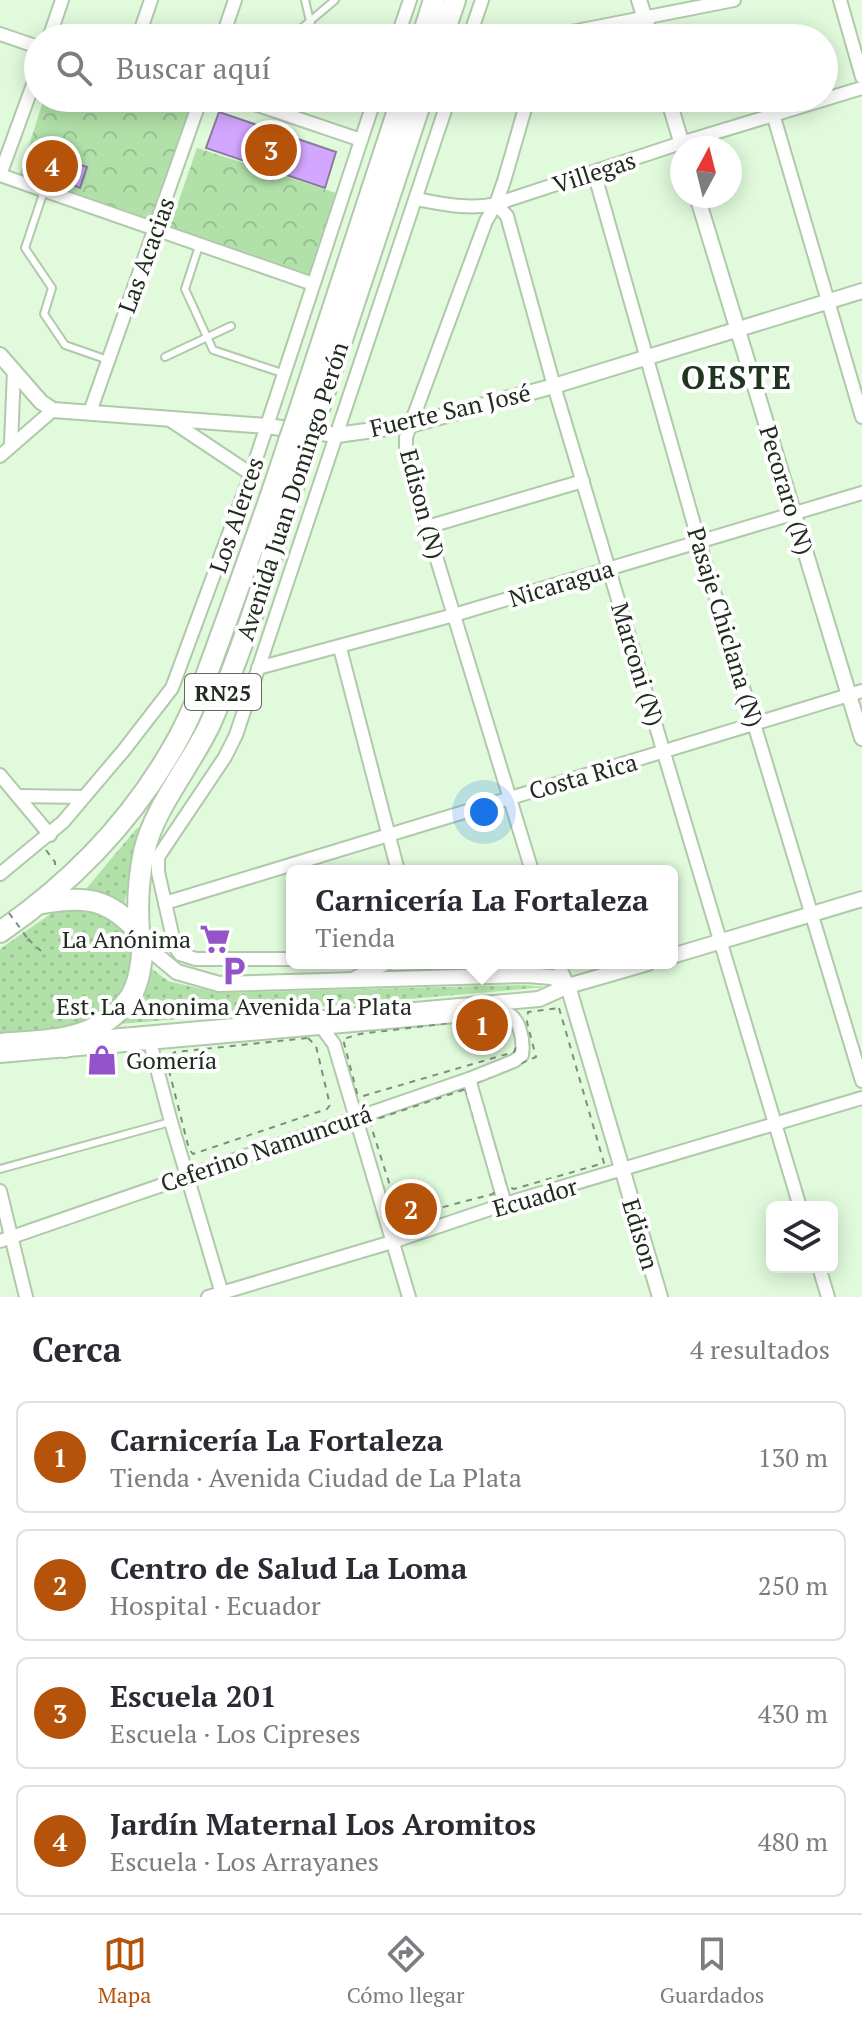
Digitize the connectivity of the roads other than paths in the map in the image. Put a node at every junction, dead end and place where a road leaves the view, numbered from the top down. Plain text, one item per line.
1 (62, 0) edge
2 (151, 0) edge
3 (235, 0) edge
4 (305, 0) edge
5 (335, 0) edge
6 (410, 0) edge
7 (434, 0) edge
8 (455, 0) edge
9 (482, 0) edge
10 (639, 0) edge
11 (734, 0) edge
12 (840, 0) edge
13 (645, 20) junction
14 (310, 21) junction
15 (54, 24) edge
16 (143, 24) edge
17 (227, 24) edge
18 (306, 24) edge
19 (311, 24) edge
20 (402, 24) edge
21 (426, 24) edge
22 (447, 24) edge
23 (474, 24) edge
24 (623, 24) edge
25 (646, 24) edge
26 (0, 34) edge
27 (24, 42) edge
28 (862, 77) edge
29 (862, 88) edge
30 (838, 95) edge
31 (24, 109) edge
32 (196, 112) edge
33 (278, 112) edge
34 (370, 112) edge
35 (398, 112) edge
36 (417, 112) edge
37 (444, 112) edge
38 (524, 112) edge
39 (672, 112) edge
40 (780, 112) edge
41 (773, 114) junction
42 (679, 136) edge
43 (708, 136) edge
44 (361, 140) junction
45 (670, 149) edge
46 (594, 172) junction
47 (0, 175) edge
48 (44, 191) junction
49 (416, 199) junction
50 (496, 204) junction
51 (701, 208) edge
52 (155, 229) junction
53 (199, 246) junction
54 (313, 284) junction
55 (862, 291) edge
56 (828, 301) junction
57 (231, 326) dead end
58 (738, 329) junction
59 (207, 338) junction
60 (0, 355) edge
61 (165, 357) dead end
62 (648, 358) junction
63 (108, 360) junction
64 (14, 370) junction
65 (282, 373) junction
66 (554, 386) junction
67 (53, 410) junction
68 (90, 412) junction
69 (862, 417) edge
70 (167, 418) junction
71 (305, 421) junction
72 (410, 425) junction
73 (266, 426) junction
74 (337, 435) junction
75 (11, 444) junction
76 (298, 444) junction
77 (0, 456) edge
78 (251, 474) junction
79 (583, 481) junction
80 (862, 493) edge
81 (794, 514) junction
82 (427, 527) junction
83 (699, 542) junction
84 (609, 569) junction
85 (454, 615) junction
86 (340, 648) junction
87 (258, 668) junction
88 (856, 693) edge
89 (755, 725) junction
90 (862, 738) edge
91 (666, 752) junction
92 (0, 775) edge
93 (19, 796) junction
94 (84, 797) junction
95 (511, 797) junction
96 (389, 835) junction
97 (45, 839) junction
98 (290, 865) edge
99 (396, 865) edge
100 (530, 865) edge
101 (286, 866) edge
102 (0, 874) edge
103 (862, 899) edge
104 (165, 903) junction
105 (42, 904) junction
106 (812, 914) junction
107 (0, 932) edge
108 (141, 937) junction
109 (721, 942) junction
110 (678, 954) edge
111 (286, 959) edge
112 (373, 969) edge
113 (561, 969) edge
114 (627, 969) edge
115 (350, 981) junction
116 (568, 986) junction
117 (285, 1021) junction
118 (323, 1029) junction
119 (150, 1042) junction
120 (71, 1043) junction
121 (0, 1044) edge
122 (0, 1056) edge
123 (862, 1081) edge
124 (471, 1083) junction
125 (862, 1098) edge
126 (355, 1117) junction
127 (171, 1122) junction
128 (775, 1126) junction
129 (0, 1169) edge
130 (622, 1171) junction
131 (187, 1176) junction
132 (0, 1191) edge
133 (798, 1201) edge
134 (505, 1204) junction
135 (5, 1239) edge
136 (392, 1242) junction
137 (821, 1273) edge
138 (222, 1295) edge
139 (26, 1297) edge
140 (208, 1297) edge
141 (409, 1297) edge
142 (660, 1297) edge
143 (828, 1297) edge

1 - 15 street
2 - 16 street
3 - 17 street
4 - 14 lane
5 - 14 lane
6 - 20 street
7 - 21 highway
8 - 22 highway
9 - 23 street
10 - 13 street
11 - 13 street
12 - 28 street
13 - 24 street
13 - 25 street
14 - 18 lane
14 - 19 lane
26 - 27 street
29 - 30 street, Villegas
31 - 47 street
32 - 52 street, Las Acacias
33 - 44 street
34 - 44 street, Los Alerces
35 - 71 highway, Avenida Juan Domingo Perón / RN25
36 - 71 highway, Avenida Juan Domingo Perón / RN25
37 - 49 street, Avenida Juan Domingo Perón
38 - 50 street, Edison (N)
39 - 42 street
40 - 41 street, Villegas
41 - 43 street, Villegas
41 - 56 street
44 - 54 street, Los Alerces
45 - 46 street, Villegas
46 - 50 street, Villegas
46 - 62 street, Pasaje Chiclana (N)
47 - 48 street
48 - 52 street
48 - 63 lane
49 - 50 street, Villegas
49 - 74 street, Avenida Juan Domingo Perón
50 - 66 street, Marconi (N)
50 - 72 street, Edison (N)
51 - 58 street, Pecoraro (N)
52 - 53 street
52 - 63 street, Las Acacias
53 - 54 street
53 - 59 lane
54 - 65 street, Los Alerces
55 - 56 street, Fuerte San José
56 - 58 street, Fuerte San José
56 - 69 street
57 - 59 lane
58 - 62 street, Fuerte San José
58 - 81 street, Pecoraro (N)
59 - 61 lane
59 - 65 lane
60 - 64 street
62 - 66 street, Fuerte San José
62 - 83 street, Pasaje Chiclana (N)
63 - 68 street, Las Acacias
64 - 67 street
64 - 75 street
65 - 73 street, Los Alerces
66 - 72 street, Fuerte San José
66 - 79 street, Marconi (N)
67 - 68 street, Fuerte San José
67 - 75 street
68 - 70 street, Fuerte San José
70 - 73 street, Fuerte San José
70 - 78 street
71 - 76 highway, Avenida Juan Domingo Perón / RN25, bridge
72 - 74 street, Fuerte San José
72 - 82 street, Edison (N)
73 - 74 street, Fuerte San José
73 - 78 street, Los Alerces
74 - 87 street, Avenida Juan Domingo Perón
75 - 77 street
76 - 105 highway, Avenida Juan Domingo Perón / RN25
76 - 108 highway, Avenida Juan Domingo Perón / RN25
78 - 94 street, Los Alerces
79 - 82 street
79 - 84 street, Marconi (N)
80 - 81 street, Nicaragua
81 - 83 street, Nicaragua
81 - 88 street, Pecoraro (N)
82 - 85 street, Edison (N)
83 - 84 street, Nicaragua
83 - 89 street, Pasaje Chiclana (N)
84 - 85 street, Nicaragua
84 - 91 street, Marconi (N)
85 - 86 street, Nicaragua
85 - 95 street, Edison (N)
86 - 87 street, Nicaragua
86 - 96 street
87 - 104 street, Avenida Juan Domingo Perón
88 - 89 street, Costa Rica
88 - 90 street, Pecoraro (N)
89 - 91 street, Costa Rica
89 - 106 street, Pasaje Chiclana (N)
91 - 95 street, Costa Rica
91 - 109 street, Marconi (N)
92 - 93 street
93 - 94 street
93 - 97 street
94 - 97 street, Los Alerces
95 - 96 street, Costa Rica
95 - 100 street, Edison (N)
96 - 98 street, Costa Rica
96 - 99 street
97 - 102 street, Los Alerces
101 - 104 street, Costa Rica
103 - 106 street
104 - 111 street, Avenida Juan Domingo Perón
105 - 107 highway, RN25
105 - 108 highway
106 - 109 street
106 - 123 street, Pasaje Chiclana (N)
108 - 115 street
108 - 120 highway, Avenida Juan Domingo Perón / RN25
109 - 110 street
109 - 128 street, Marconi (N)
112 - 115 street
113 - 116 street
114 - 116 street
115 - 116 street
116 - 117 street
116 - 130 street
117 - 118 street
117 - 120 street
118 - 119 street
118 - 124 street, Ceferino Namuncurá
118 - 126 street
119 - 120 street
119 - 127 street
120 - 121 highway, RN25
120 - 122 street
124 - 126 street, Ceferino Namuncurá
124 - 134 street
125 - 128 street, Ecuador
126 - 131 street, Ceferino Namuncurá
126 - 136 street
127 - 129 lane
127 - 131 street
128 - 130 street, Ecuador
128 - 133 street, Marconi (N)
130 - 134 street, Ecuador
130 - 142 street, Edison
131 - 135 street, Ceferino Namuncurá
131 - 138 street
132 - 135 street
134 - 136 street, Ecuador
135 - 139 street
136 - 138 street, Ecuador
136 - 141 street
137 - 143 street
138 - 140 street, Ecuador

